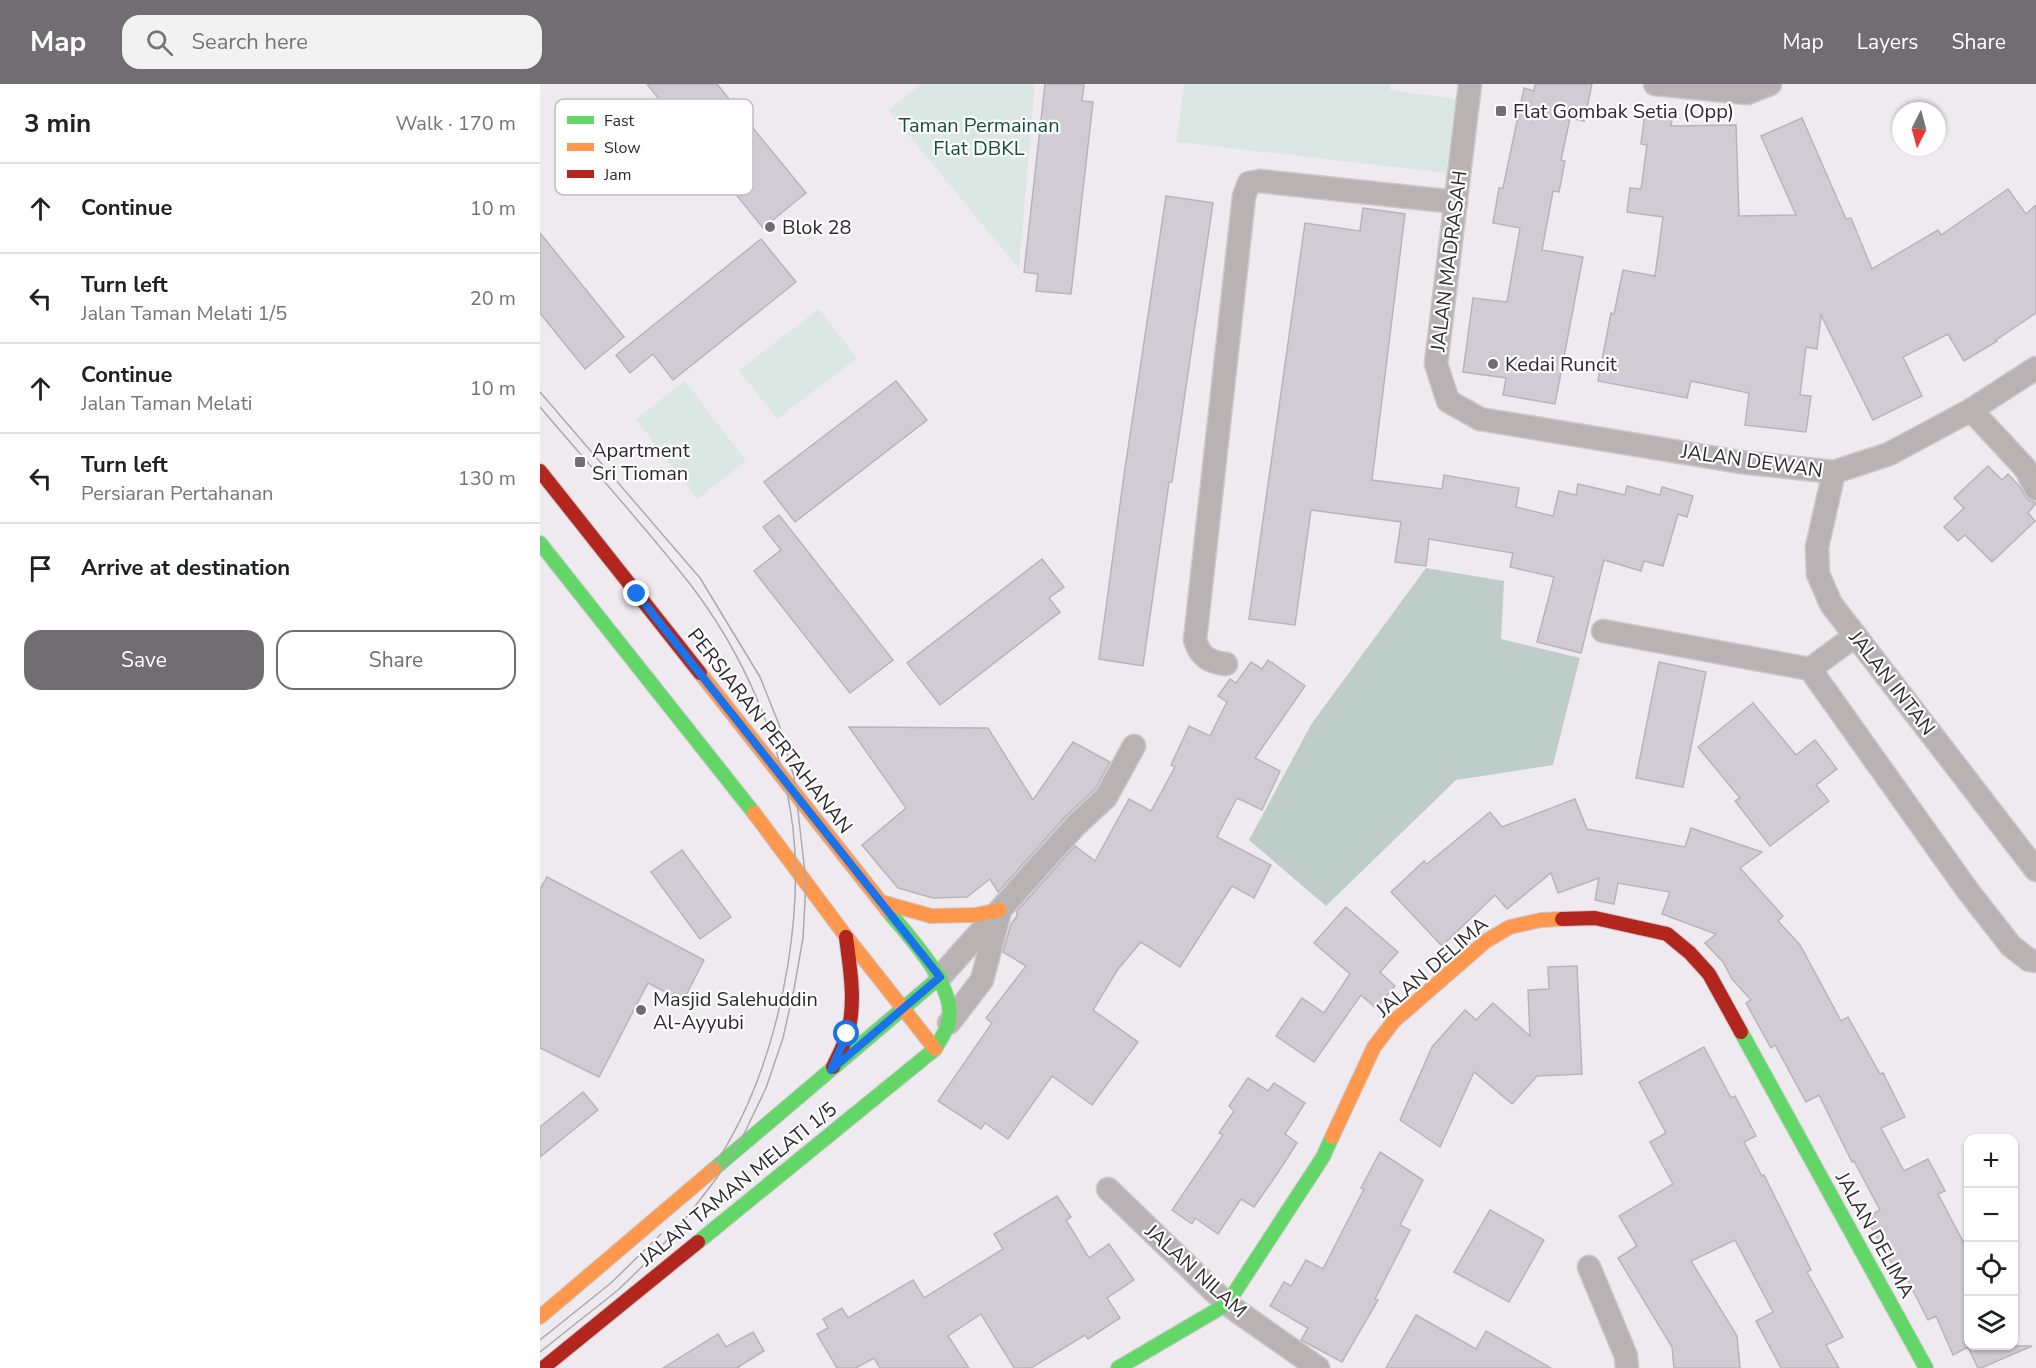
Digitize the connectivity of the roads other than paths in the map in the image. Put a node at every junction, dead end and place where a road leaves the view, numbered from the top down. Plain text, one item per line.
1 (1470, 84) edge
2 (1655, 84) edge
3 (1770, 84) edge
4 (1456, 202) junction
5 (2036, 368) edge
6 (1971, 410) junction
7 (1480, 419) joint
8 (540, 471) edge
9 (1834, 472) junction
10 (2036, 489) edge
11 (540, 543) edge
12 (1603, 631) dead end
13 (1855, 636) junction
14 (1226, 664) dead end
15 (1810, 669) junction
16 (1134, 746) dead end
17 (2036, 870) edge
18 (881, 902) junction
19 (1000, 910) junction
20 (845, 935) junction
21 (2036, 961) edge
22 (940, 977) junction
23 (903, 1010) junction
24 (949, 1023) junction
25 (935, 1049) junction
26 (831, 1070) junction
27 (1108, 1189) dead end
28 (1589, 1267) dead end
29 (1227, 1304) junction
30 (540, 1317) edge
31 (543, 1368) edge
32 (1118, 1368) edge
33 (1318, 1368) edge
34 (1627, 1368) edge
35 (1926, 1368) edge

1 - 4 street, JALAN MADRASAH
2 - 3 street
4 - 7 street, JALAN MADRASAH
4 - 14 street
5 - 6 street, JALAN DEWAN
6 - 9 street, JALAN DEWAN
6 - 10 street
7 - 9 street, JALAN DEWAN
8 - 18 main road, PERSIARAN PERTAHANAN
9 - 13 street, JALAN INTAN
11 - 20 main road
12 - 15 street
13 - 15 street
13 - 17 street, JALAN INTAN
15 - 21 street
16 - 19 street
18 - 19 main road
18 - 22 main road, PERSIARAN PERTAHANAN
19 - 22 street
19 - 24 street
20 - 23 main road
20 - 26 main road
22 - 23 main road, JALAN TAMAN MELATI 1/5
22 - 24 main road, PERSIARAN PERTAHANAN
23 - 25 main road
23 - 26 main road, JALAN TAMAN MELATI 1/5
24 - 25 main road, JALAN TAMAN MELATI 1/5
25 - 31 main road, JALAN TAMAN MELATI 1/5
26 - 30 main road, JALAN TAMAN MELATI 1/5
27 - 29 street, JALAN NILAM
28 - 34 street
29 - 32 main road
29 - 33 street, JALAN NILAM
29 - 35 main road, JALAN DELIMA

